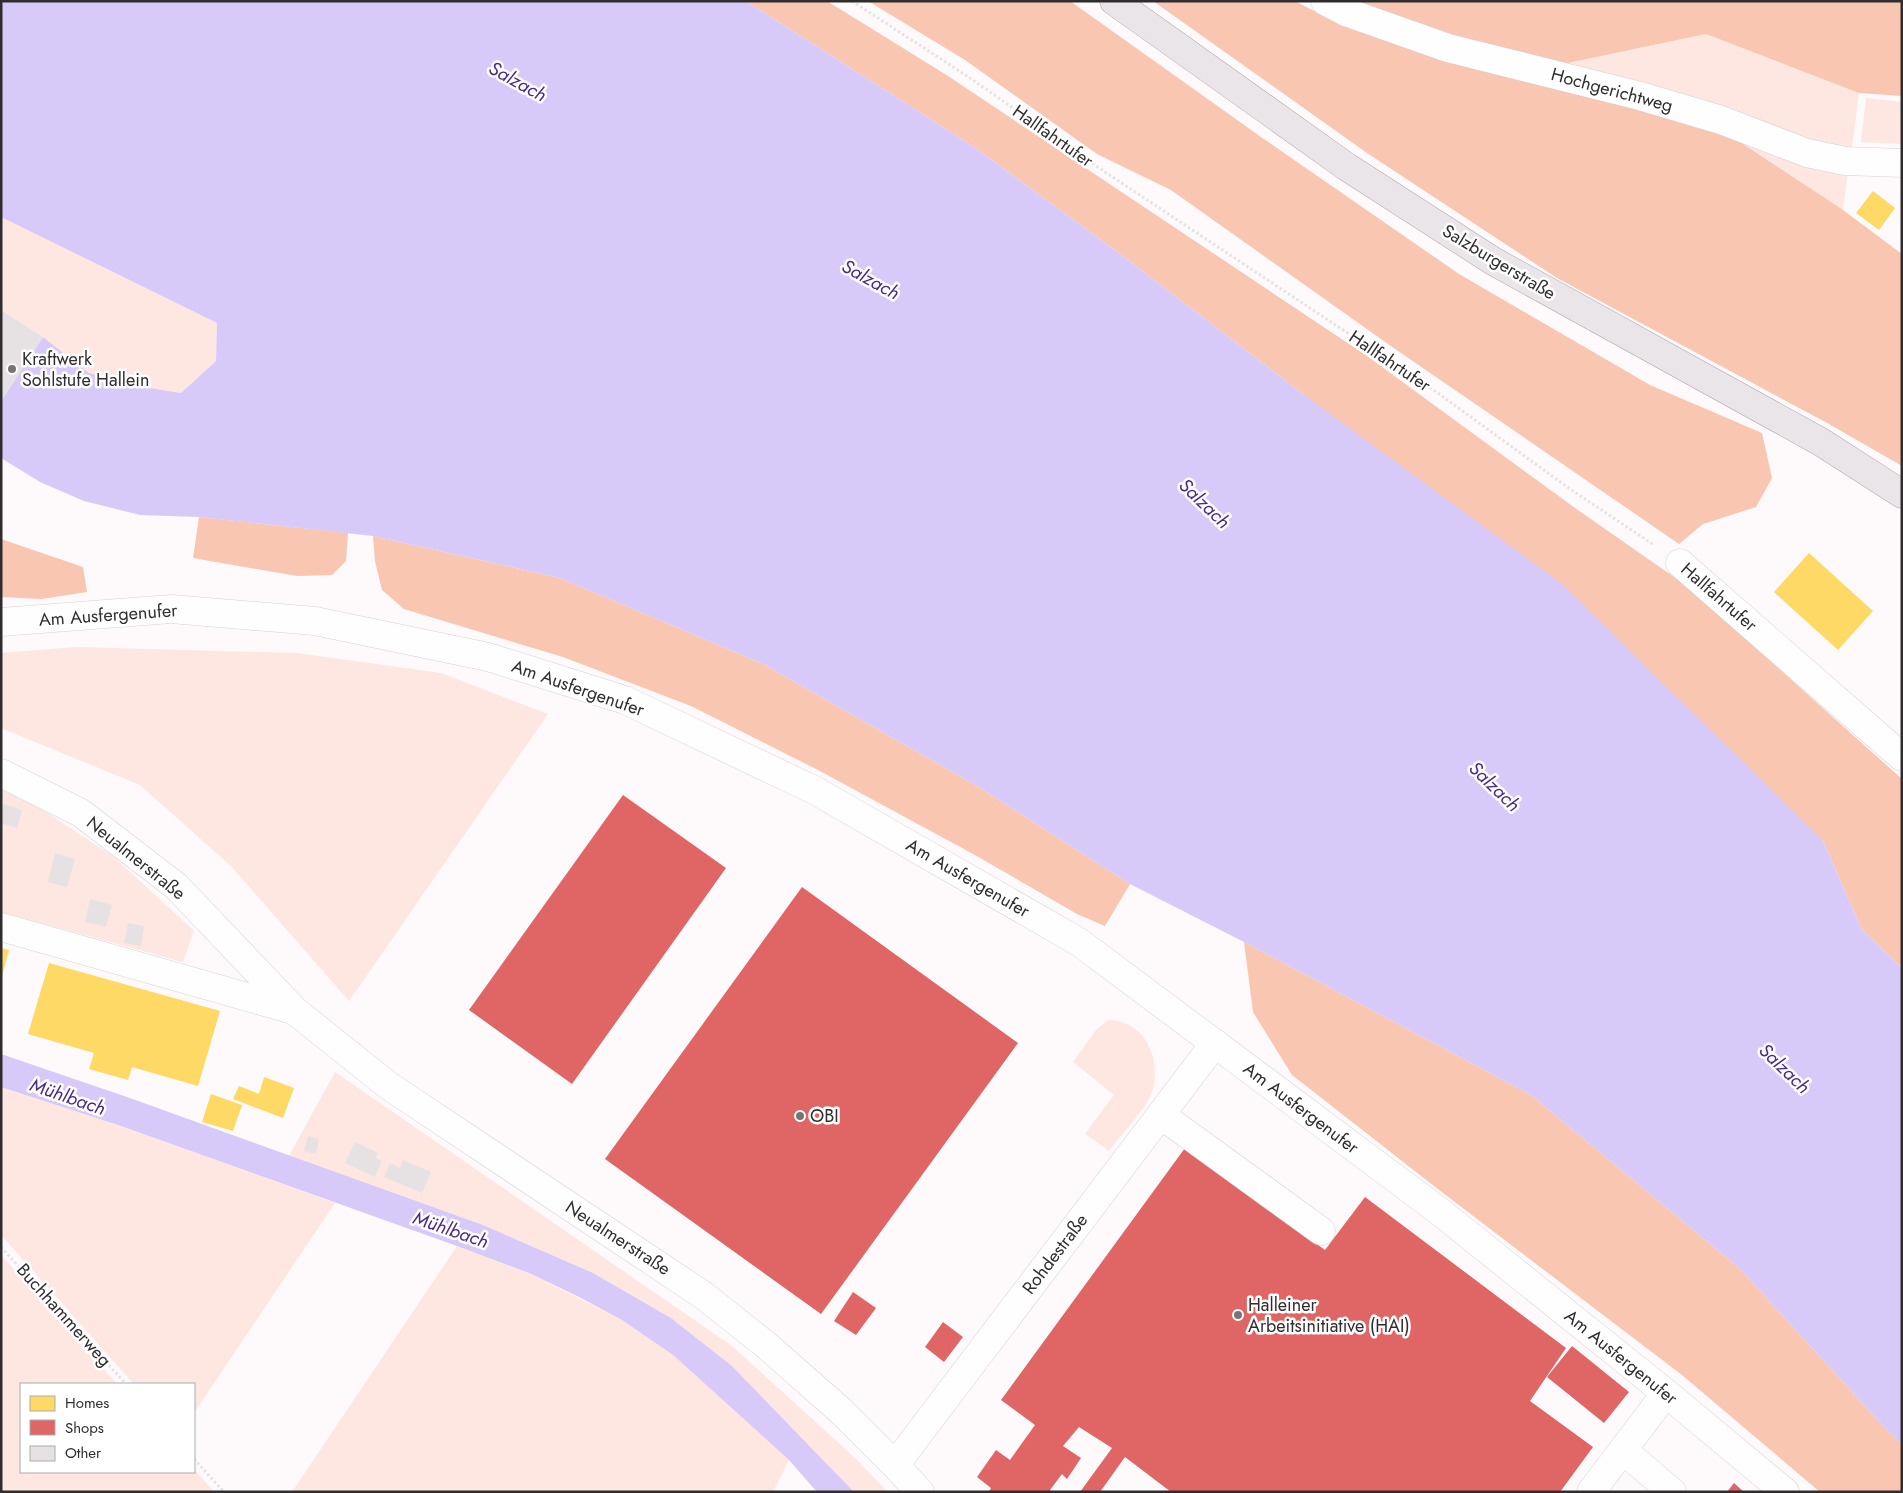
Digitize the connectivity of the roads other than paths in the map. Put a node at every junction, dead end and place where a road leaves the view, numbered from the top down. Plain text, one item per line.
1 (1114, 1) edge
2 (1325, 1) edge
3 (1902, 163) edge
4 (1902, 494) edge
5 (1680, 563) road end
6 (1, 622) edge
7 (1902, 757) edge
8 (1, 773) edge
9 (1, 927) edge
10 (295, 1011) junction
11 (1215, 1043) junction
12 (1161, 1115) junction
13 (1321, 1231) dead end
14 (1666, 1393) junction
15 (1623, 1450) junction
16 (895, 1464) junction
17 (920, 1492) edge
18 (1591, 1492) edge
19 (1672, 1492) edge
20 (1784, 1492) edge

1 - 4 main road, Salzburgerstraße
2 - 3 street, Hochgerichtweg
5 - 7 street, Hallfahrtufer
6 - 11 street, Am Ausfergenufer
8 - 10 street, Neualmerstraße
9 - 10 street, Neualmerstraße
10 - 16 street, Neualmerstraße
11 - 12 street, Rohdestraße
11 - 14 street, Am Ausfergenufer
12 - 13 street
12 - 16 street, Rohdestraße
14 - 15 street
14 - 20 street, Am Ausfergenufer
15 - 18 street
15 - 19 street
16 - 17 street, Neualmerstraße

